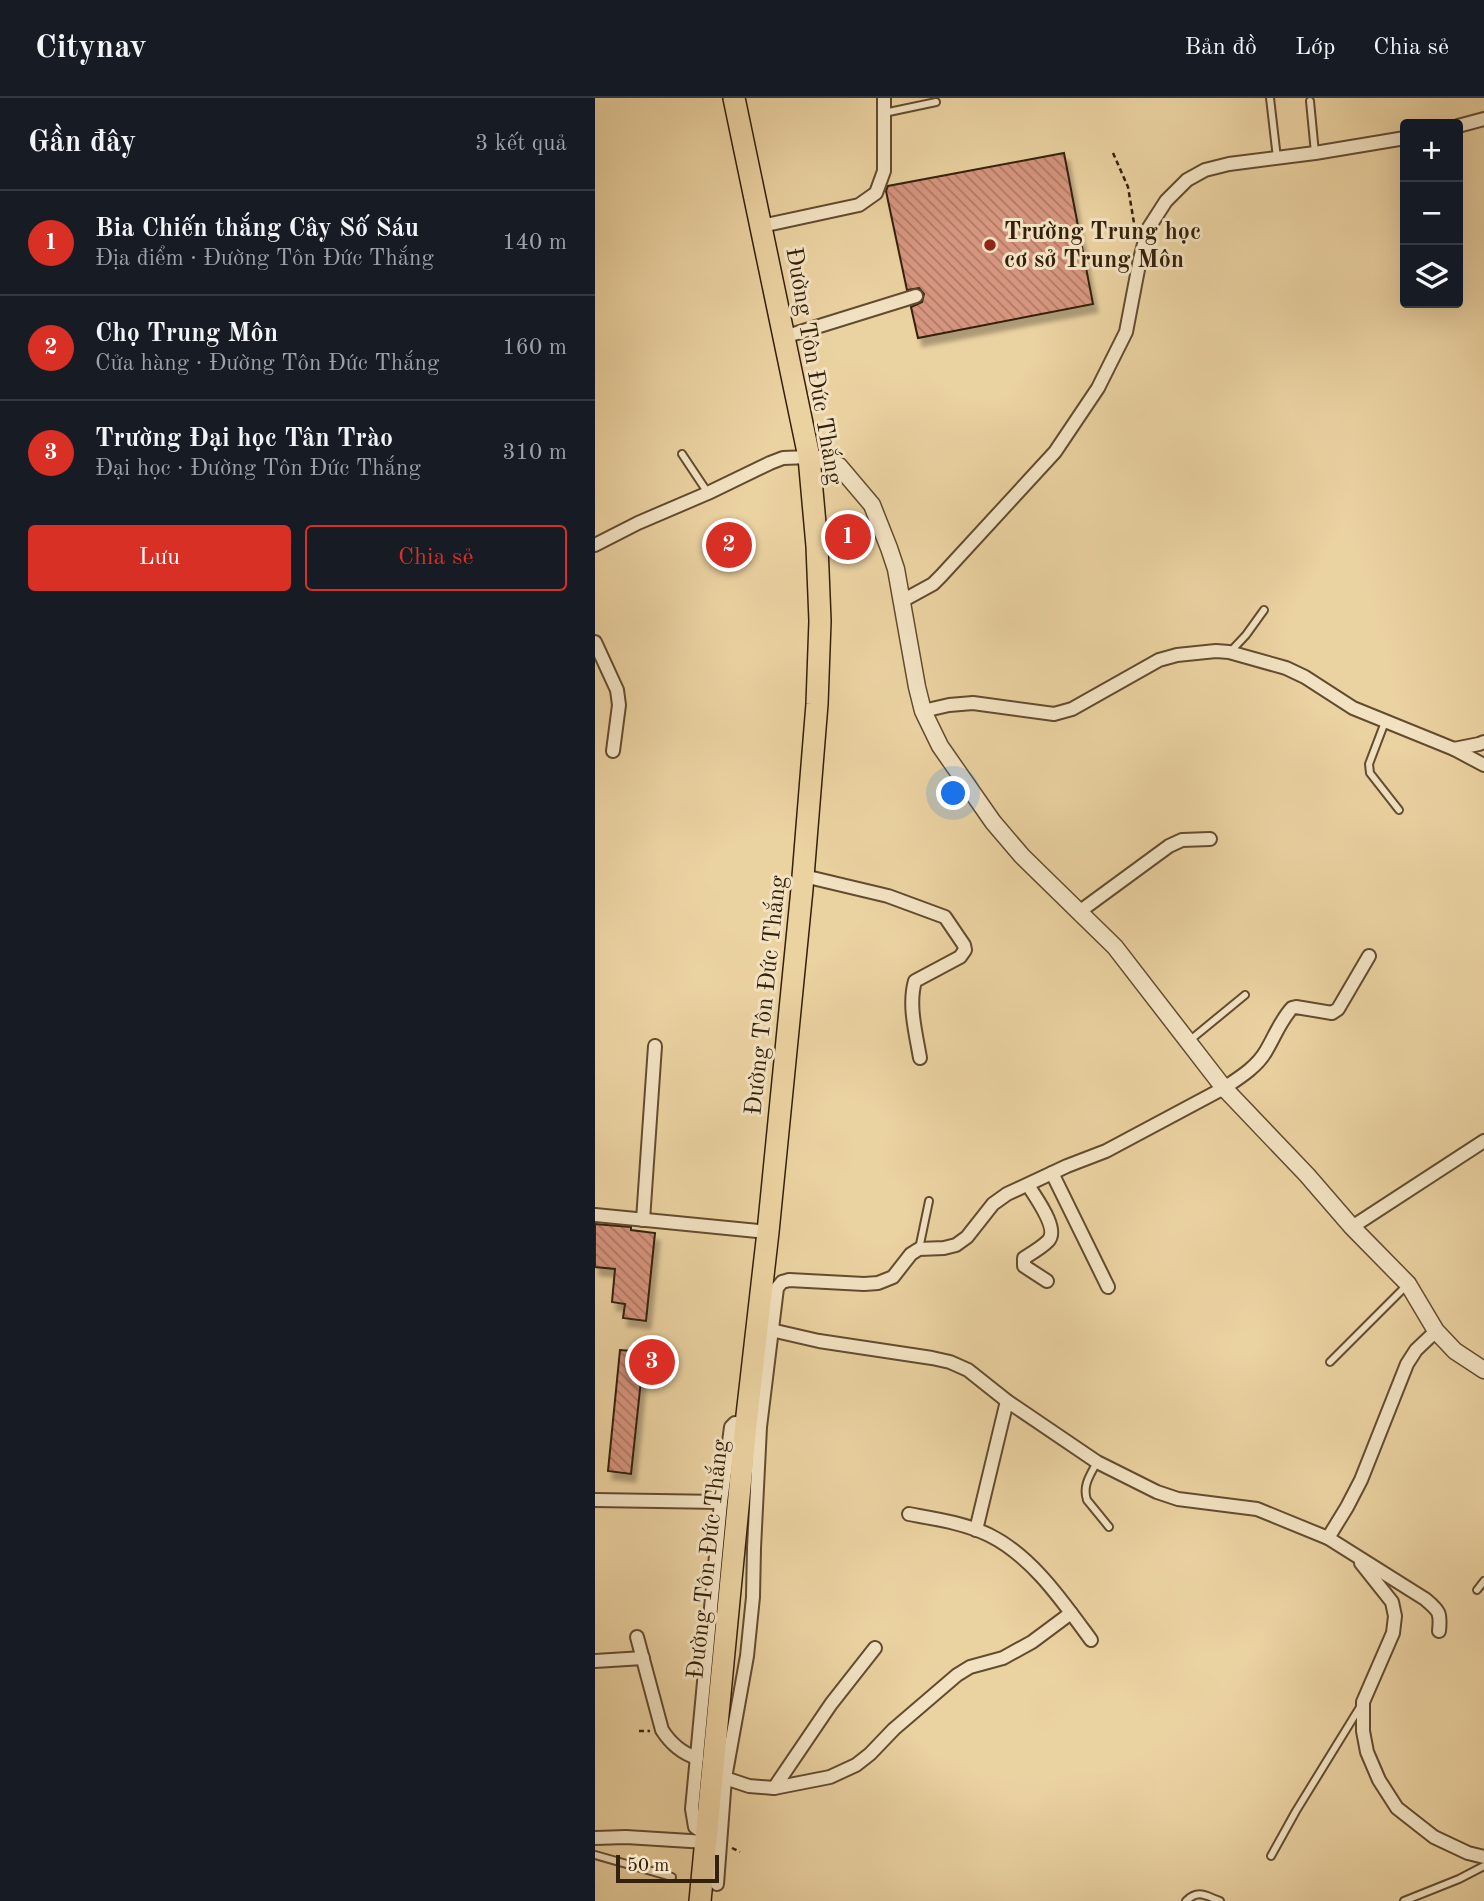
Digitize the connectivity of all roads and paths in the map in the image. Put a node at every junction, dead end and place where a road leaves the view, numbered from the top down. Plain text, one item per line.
1 (734, 98) edge
2 (884, 98) edge
3 (1270, 98) edge
4 (1310, 101) dead end
5 (936, 102) dead end
6 (884, 113) junction
7 (1484, 119) edge
8 (1463, 125) edge
9 (1400, 139) edge
10 (1113, 153) dead end
11 (1315, 153) junction
12 (1277, 158) junction
13 (762, 226) junction
14 (1140, 260) junction
15 (916, 296) dead end
16 (784, 337) junction
17 (682, 454) dead end
18 (809, 457) junction
19 (708, 493) junction
20 (595, 545) edge
21 (902, 601) junction
22 (1264, 610) dead end
23 (595, 642) edge
24 (1230, 652) junction
25 (923, 711) junction
26 (1385, 722) junction
27 (1484, 742) edge
28 (1454, 749) junction
29 (613, 751) dead end
30 (1484, 765) edge
31 (1399, 810) dead end
32 (1210, 839) dead end
33 (804, 876) junction
34 (1079, 912) junction
35 (1369, 956) dead end
36 (1245, 995) dead end
37 (1188, 1042) junction
38 (655, 1046) dead end
39 (920, 1058) dead end
40 (1224, 1088) junction
41 (1484, 1141) edge
42 (1052, 1173) junction
43 (1027, 1185) junction
44 (929, 1201) dead end
45 (595, 1205) edge
46 (599, 1215) edge
47 (643, 1220) junction
48 (1352, 1227) junction
49 (768, 1232) junction
50 (919, 1249) junction
51 (1047, 1281) dead end
52 (1408, 1284) junction
53 (1108, 1287) dead end
54 (771, 1330) junction
55 (1436, 1331) junction
56 (1330, 1362) dead end
57 (1484, 1370) edge
58 (1007, 1401) junction
59 (753, 1425) junction
60 (1097, 1462) junction
61 (595, 1500) edge
62 (721, 1502) junction
63 (909, 1514) dead end
64 (1109, 1527) dead end
65 (976, 1530) junction
66 (1328, 1538) junction
67 (1357, 1557) junction
68 (1484, 1581) edge
69 (1477, 1590) dead end
70 (1071, 1613) junction
71 (1439, 1631) dead end
72 (637, 1636) dead end
73 (1091, 1640) dead end
74 (875, 1648) dead end
75 (643, 1658) junction
76 (595, 1661) edge
77 (1363, 1702) junction
78 (697, 1758) junction
79 (719, 1776) junction
80 (774, 1787) junction
81 (706, 1838) junction
82 (597, 1842) edge
83 (595, 1855) edge
84 (1271, 1856) dead end
85 (1484, 1857) edge
86 (1484, 1866) edge
87 (672, 1877) dead end
88 (717, 1884) dead end
89 (700, 1901) edge
90 (1187, 1901) edge
91 (1220, 1901) edge
92 (1404, 1901) edge

1 - 13 highway, Đường Tôn Đức Thắng
2 - 6 street
3 - 12 lane
4 - 11 lane
5 - 6 lane
6 - 13 street
7 - 8 street
9 - 11 street
10 - 14 path
11 - 12 street
12 - 14 street
13 - 16 highway, Đường Tôn Đức Thắng
14 - 21 street
15 - 16 street
16 - 18 highway, Đường Tôn Đức Thắng
17 - 19 lane
18 - 19 street
18 - 21 street
18 - 33 highway, Đường Tôn Đức Thắng
19 - 20 street
21 - 25 street
22 - 24 lane
23 - 29 street
24 - 25 street
24 - 26 street
25 - 34 street
26 - 28 street
26 - 31 lane
27 - 28 street
28 - 30 street
32 - 34 street
33 - 39 street
33 - 49 highway, Đường Tôn Đức Thắng
34 - 37 street
35 - 40 street
36 - 37 lane
37 - 40 street
38 - 47 street
40 - 42 street
40 - 48 street
41 - 48 street
42 - 43 street
42 - 53 street
43 - 50 street
43 - 51 street
44 - 50 lane
45 - 46 street
46 - 47 street
47 - 49 street
48 - 52 street
49 - 59 highway, Đường Tôn Đức Thắng
50 - 54 street
52 - 55 street
52 - 56 lane
54 - 58 street
54 - 59 street
55 - 57 street
55 - 66 street
58 - 60 street
58 - 65 street
59 - 62 street
59 - 79 highway, Đường Tôn Đức Thắng
59 - 79 street
60 - 64 lane
60 - 66 street
61 - 62 street
62 - 78 street
63 - 65 street
65 - 70 street
66 - 67 street
67 - 71 street
67 - 77 street
68 - 69 lane
70 - 73 street
70 - 80 street
72 - 75 street
74 - 80 street
75 - 76 street
75 - 78 street
77 - 84 lane
77 - 85 street
78 - 81 street
79 - 80 street
79 - 81 highway, Đường Tôn Đức Thắng
79 - 88 street
81 - 82 street
81 - 89 highway, Đường Tôn Đức Thắng
83 - 87 lane
86 - 92 lane
90 - 91 lane

